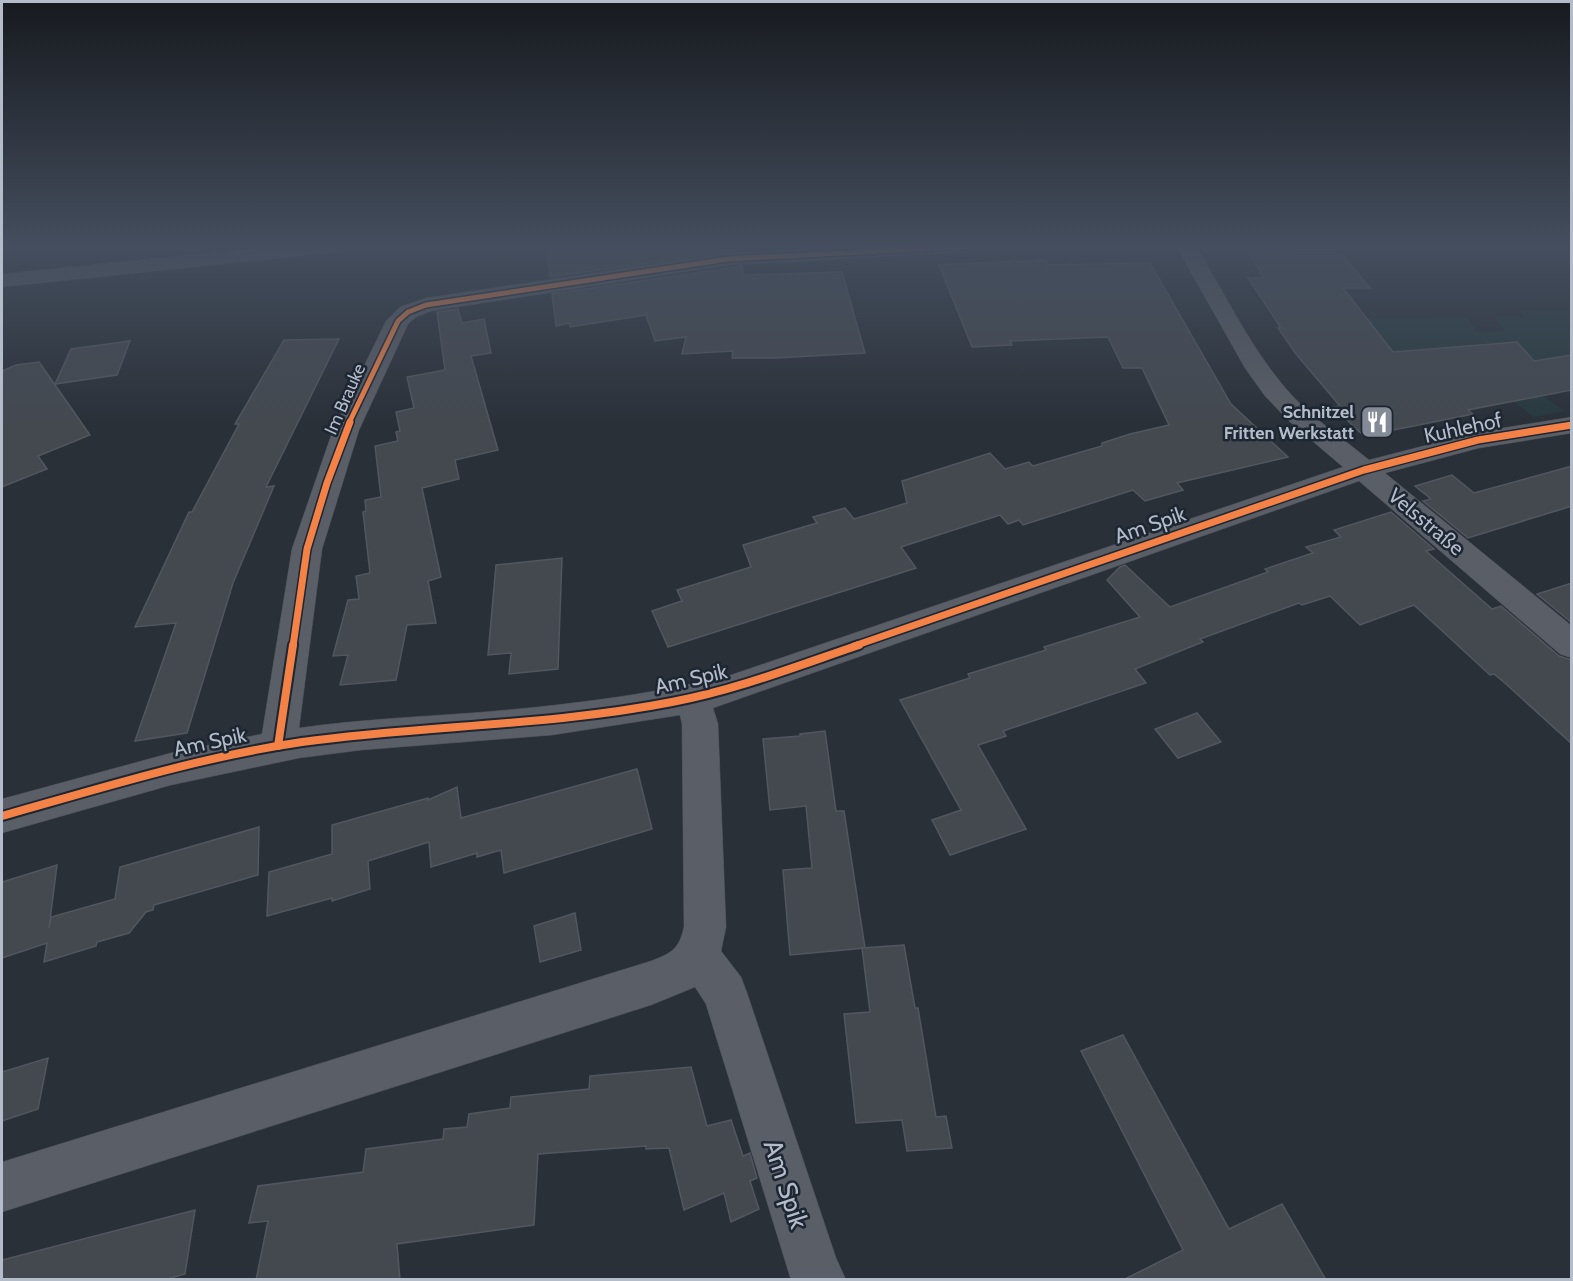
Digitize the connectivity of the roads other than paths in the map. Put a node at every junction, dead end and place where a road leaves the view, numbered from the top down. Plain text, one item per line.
1 (424, 306) edge
2 (1222, 306) edge
3 (1572, 425) edge
4 (1364, 470) junction
5 (1572, 645) edge
6 (693, 699) junction
7 (278, 746) junction
8 (2, 816) edge
9 (699, 956) junction
10 (2, 1187) edge
11 (820, 1280) edge

1 - 7 street, Im Brauke
2 - 4 street, Velsstraße
3 - 4 street, Kuhlehof
4 - 5 street, Velsstraße
4 - 6 street, Am Spik
6 - 7 street, Am Spik
6 - 9 street, Am Spik
7 - 8 street, Am Spik
9 - 10 street
9 - 11 street, Am Spik

